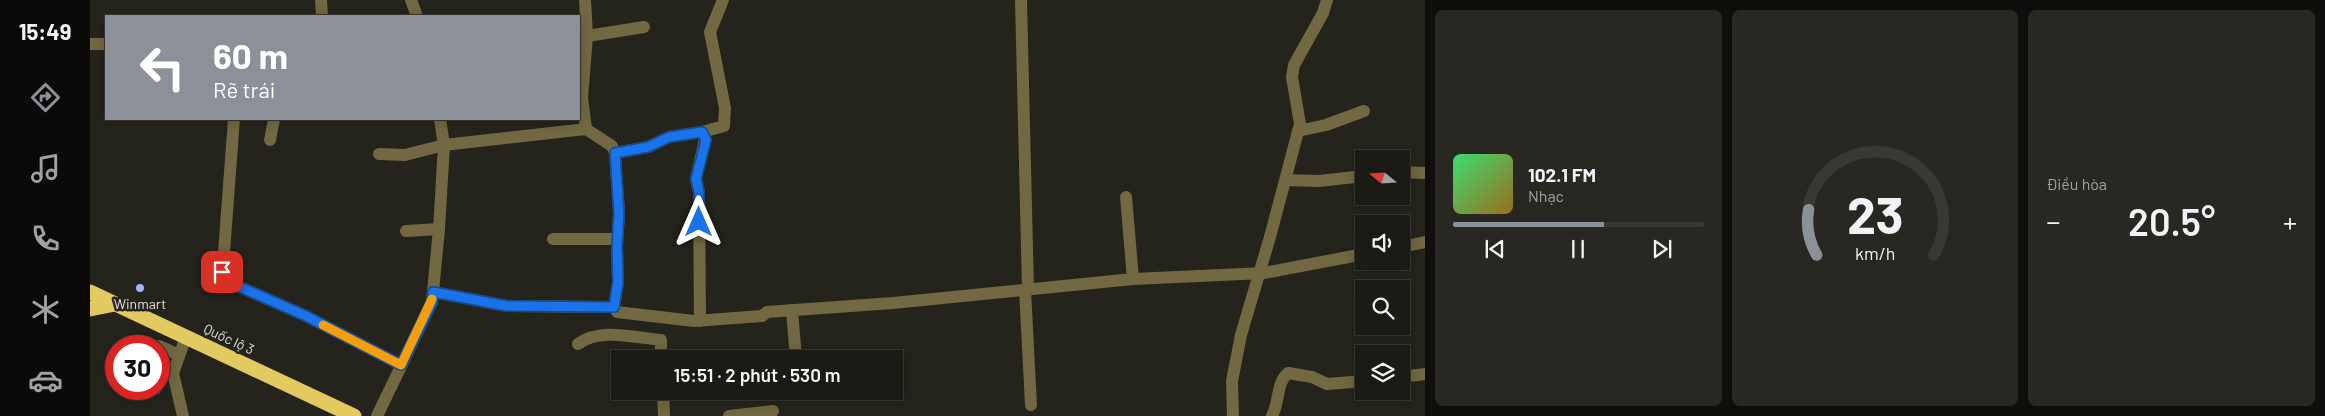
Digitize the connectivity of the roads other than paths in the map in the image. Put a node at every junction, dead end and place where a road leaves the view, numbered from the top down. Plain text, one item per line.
1 (322, 0) edge
2 (411, 0) edge
3 (585, 0) edge
4 (723, 0) edge
5 (1021, 0) edge
6 (1326, 0) edge
7 (322, 15) edge
8 (417, 15) edge
9 (644, 27) dead end
10 (587, 36) junction
11 (90, 44) edge
12 (105, 44) edge
13 (1364, 111) dead end
14 (234, 120) edge
15 (274, 120) edge
16 (440, 120) edge
17 (586, 129) junction
18 (1298, 131) junction
19 (702, 132) junction
20 (270, 140) dead end
21 (444, 145) junction
22 (615, 153) junction
23 (379, 154) dead end
24 (1410, 172) edge
25 (1425, 172) edge
26 (1355, 177) edge
27 (1286, 180) junction
28 (1126, 197) dead end
29 (439, 229) junction
30 (406, 232) dead end
31 (553, 239) dead end
32 (617, 240) junction
33 (1425, 242) edge
34 (1410, 245) edge
35 (1355, 256) edge
36 (1259, 274) junction
37 (1133, 279) junction
38 (1026, 290) junction
39 (90, 292) edge
40 (433, 292) junction
41 (115, 304) junction
42 (614, 307) junction
43 (90, 309) edge
44 (792, 310) junction
45 (664, 318) junction
46 (700, 321) junction
47 (186, 337) junction
48 (661, 340) junction
49 (578, 344) dead end
50 (662, 350) edge
51 (795, 350) edge
52 (170, 351) edge
53 (179, 355) junction
54 (401, 365) junction
55 (1425, 374) edge
56 (1410, 376) edge
57 (1355, 382) edge
58 (663, 400) edge
59 (1031, 405) dead end
60 (773, 411) dead end
61 (183, 416) edge
62 (354, 416) edge
63 (377, 416) edge
64 (664, 416) edge
65 (728, 416) edge
66 (1233, 416) edge
67 (1272, 416) edge

1 - 7 street
2 - 8 street
3 - 10 street
4 - 19 street
5 - 38 street
6 - 18 street
9 - 10 street
10 - 17 street
11 - 12 street
13 - 18 street
14 - 54 street
15 - 20 street
16 - 21 street
17 - 21 street
17 - 22 street
18 - 27 street
19 - 22 street
19 - 46 street
21 - 23 street
21 - 29 street
22 - 32 street
24 - 25 street
26 - 27 street
27 - 36 street
28 - 37 street
29 - 30 street
29 - 40 street
31 - 32 street
32 - 42 street
33 - 34 street
35 - 36 street
36 - 37 street
36 - 66 street
37 - 38 street
38 - 44 street
38 - 59 street
39 - 41 highway, Quốc lộ 3
40 - 42 street
40 - 54 street
41 - 43 highway
41 - 47 highway, Quốc lộ 3
42 - 45 street
44 - 46 street
44 - 51 street
45 - 46 street
45 - 48 street
47 - 53 street
47 - 62 highway, Quốc lộ 3
48 - 49 street
48 - 50 street
52 - 53 street
53 - 61 street
54 - 63 street
55 - 56 street
57 - 67 street
58 - 64 street
60 - 65 street

